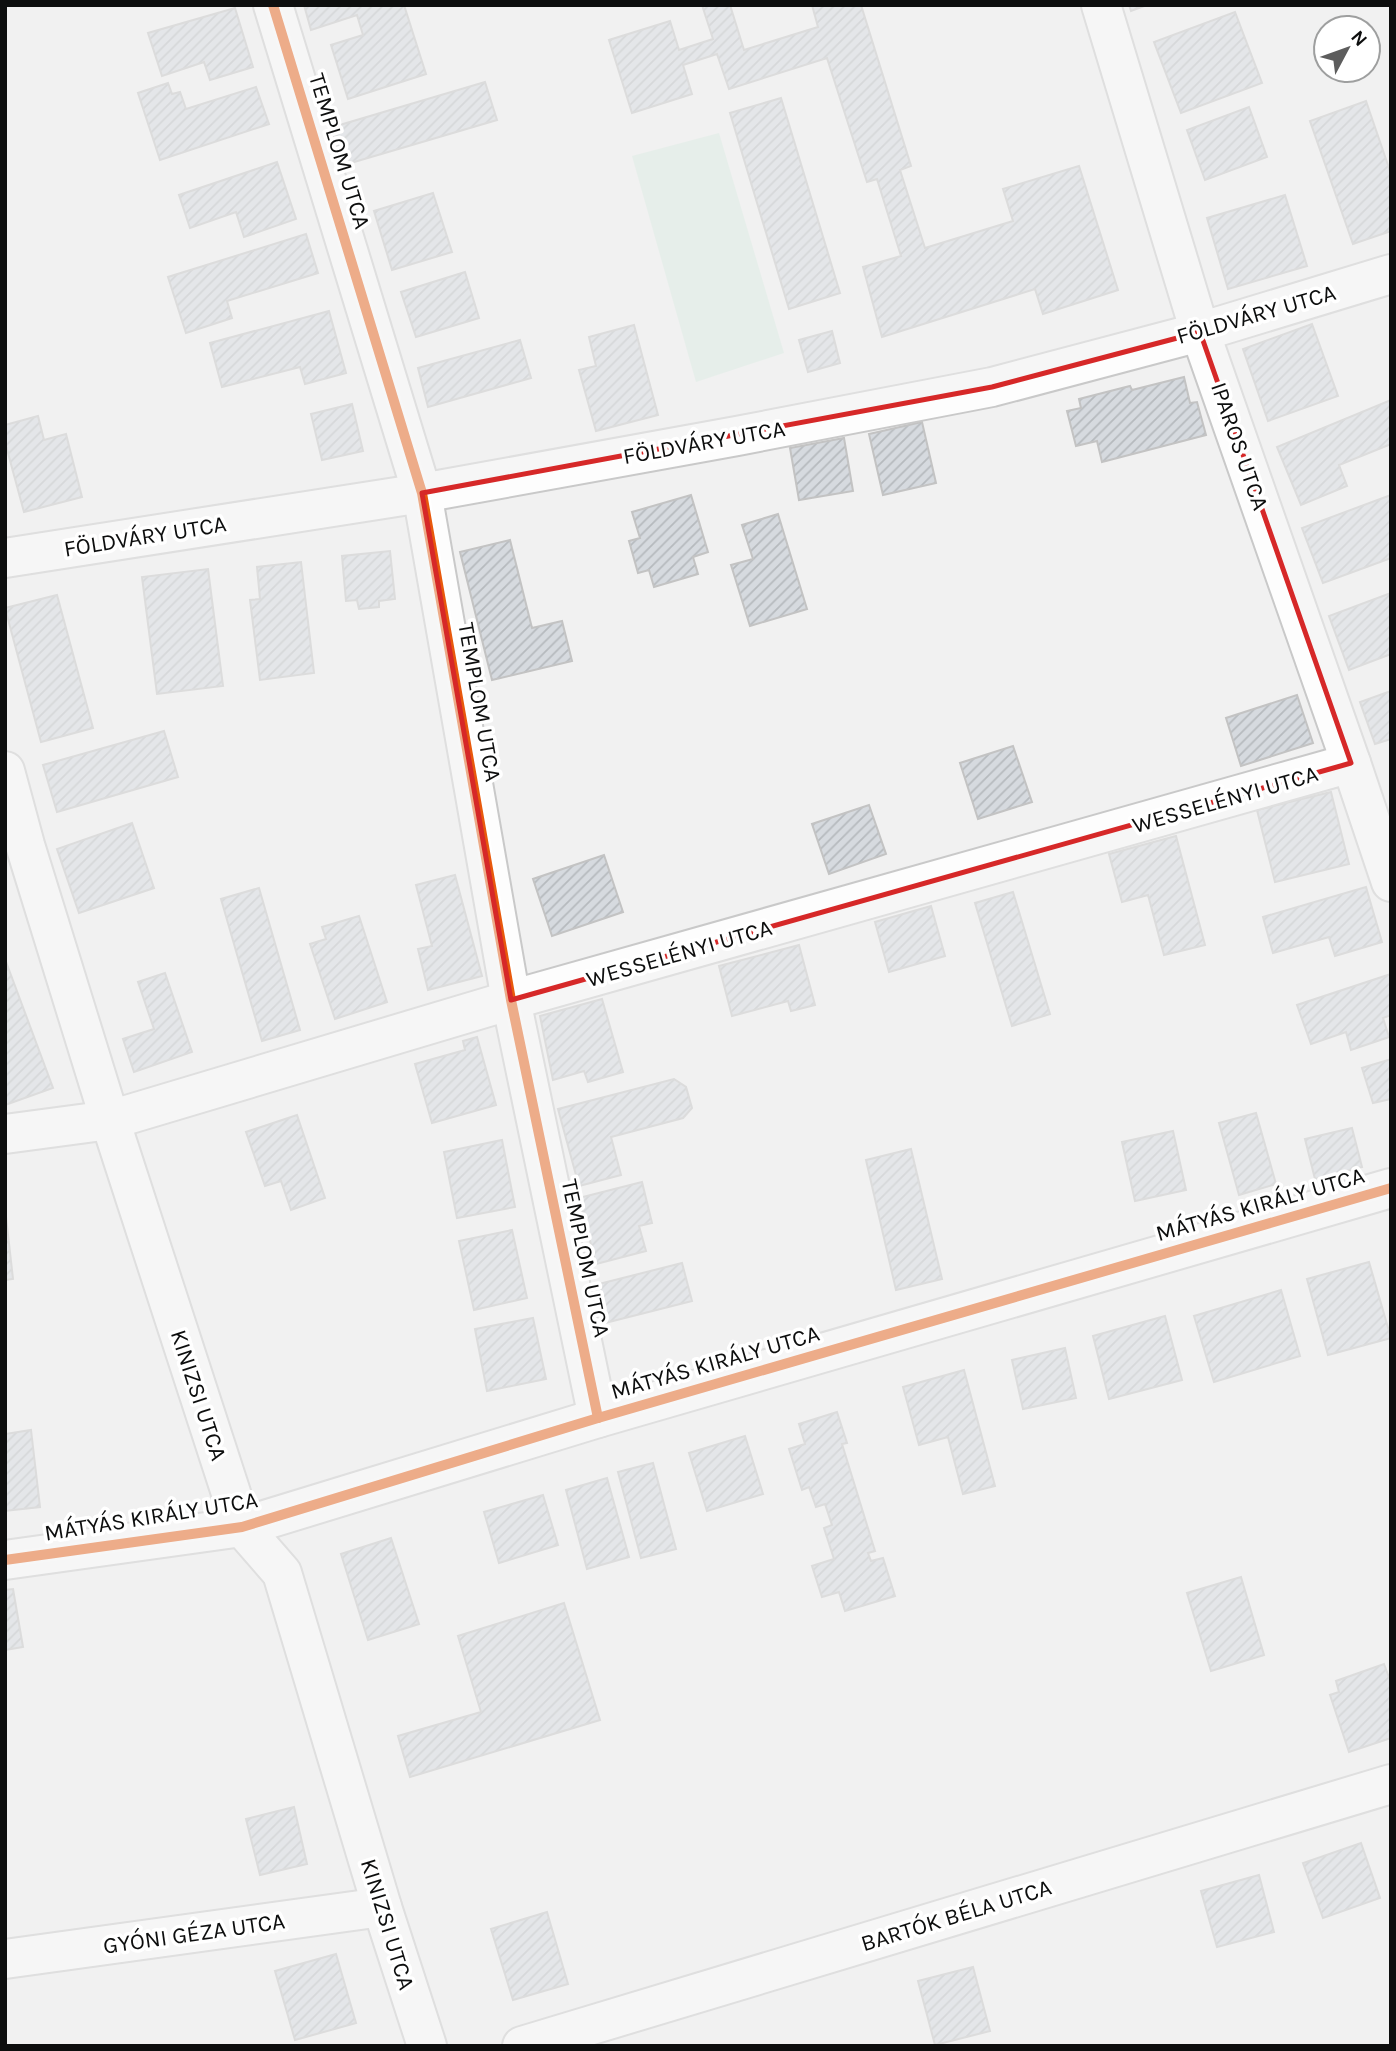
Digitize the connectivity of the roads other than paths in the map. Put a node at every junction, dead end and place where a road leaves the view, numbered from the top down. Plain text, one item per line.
1 (273, 5) edge
2 (1101, 5) edge
3 (1391, 274) edge
4 (1200, 332) junction
5 (422, 493) junction
6 (5, 558) edge
7 (1352, 763) junction
8 (5, 771) edge
9 (1391, 882) edge
10 (511, 1000) junction
11 (110, 1121) junction
12 (5, 1134) edge
13 (1391, 1188) edge
14 (598, 1418) junction
15 (242, 1527) junction
16 (5, 1560) edge
17 (1391, 1784) edge
18 (382, 1907) junction
19 (5, 1959) edge
20 (427, 2046) edge
21 (522, 2046) edge

1 - 5 street, TEMPLOM UTCA
2 - 4 street, IPAROS UTCA
3 - 4 street, FÖLDVÁRY UTCA
4 - 5 street, FÖLDVÁRY UTCA
4 - 7 street, IPAROS UTCA
5 - 6 street, FÖLDVÁRY UTCA
5 - 10 street, TEMPLOM UTCA
7 - 9 street, IPAROS UTCA
7 - 10 street, WESSELÉNYI UTCA
8 - 11 street, KINIZSI UTCA
10 - 11 street, WESSELÉNYI UTCA
10 - 14 street, TEMPLOM UTCA
11 - 12 street, WESSELÉNYI UTCA
11 - 15 street, KINIZSI UTCA
13 - 14 street, MÁTYÁS KIRÁLY UTCA
14 - 15 street, MÁTYÁS KIRÁLY UTCA
15 - 16 street, MÁTYÁS KIRÁLY UTCA
15 - 18 street, KINIZSI UTCA
17 - 21 street, BARTÓK BÉLA UTCA
18 - 19 street, GYÓNI GÉZA UTCA
18 - 20 street, KINIZSI UTCA

